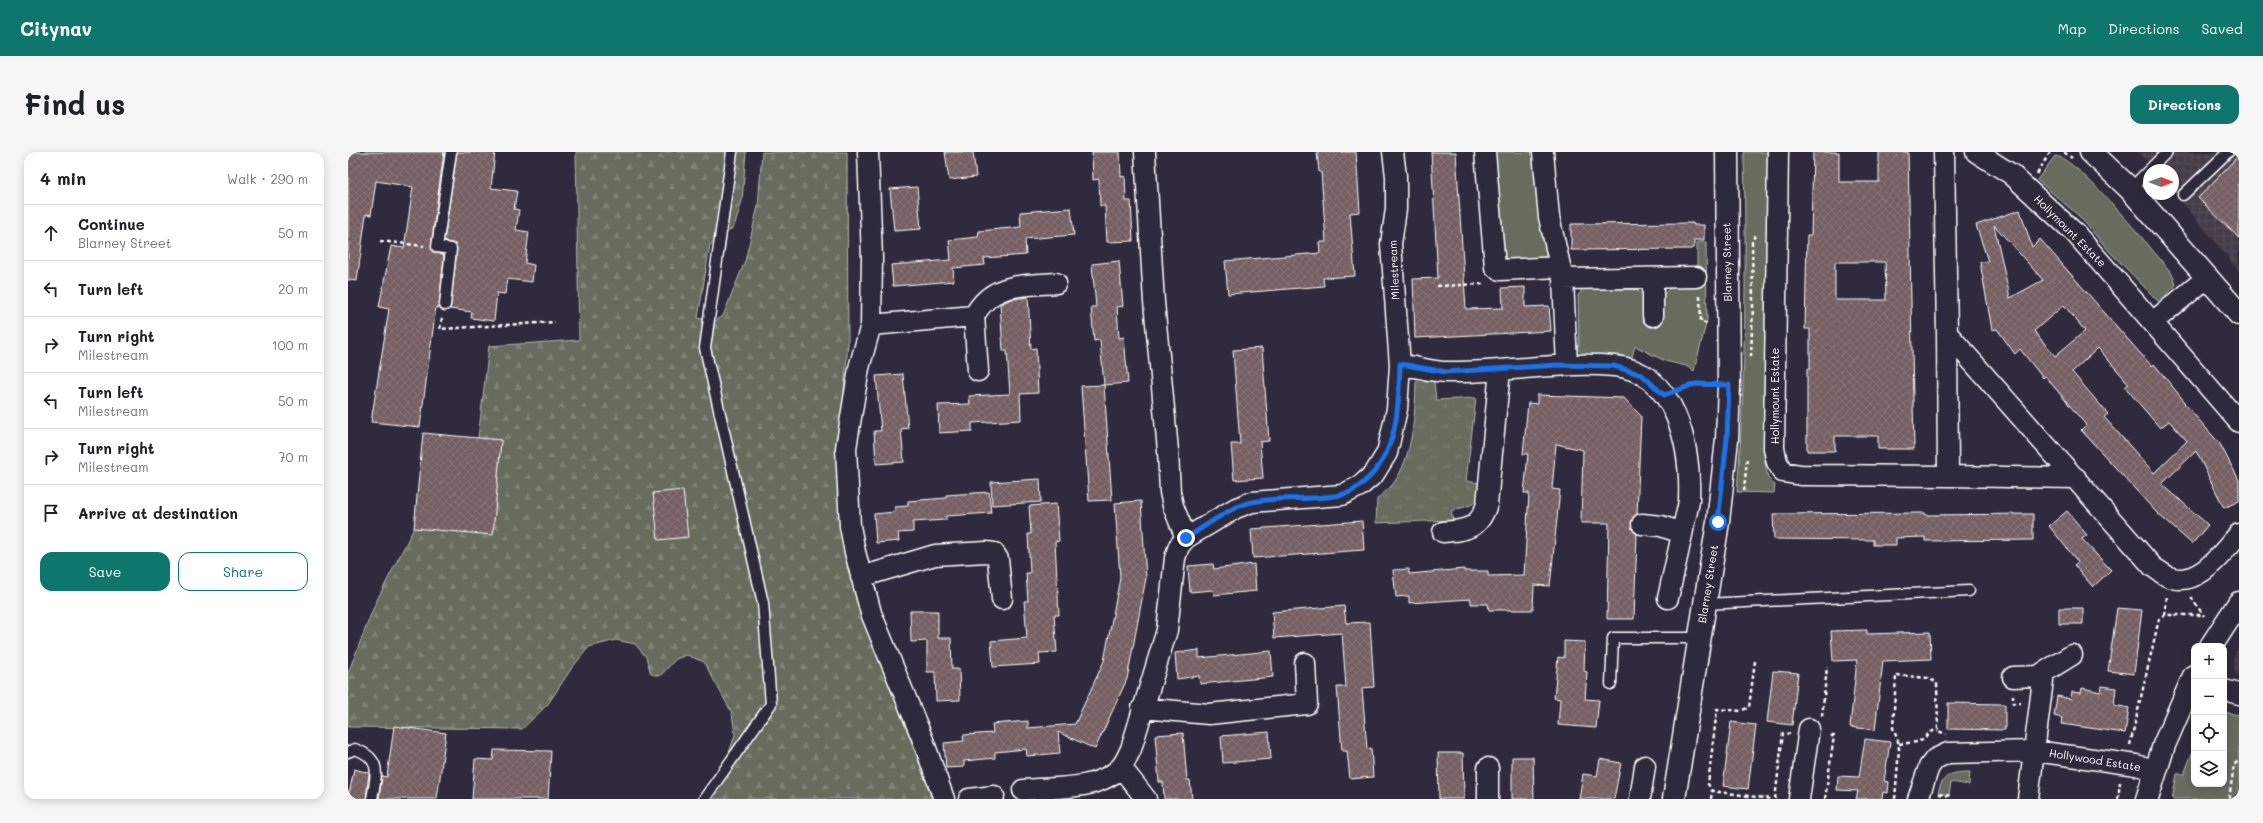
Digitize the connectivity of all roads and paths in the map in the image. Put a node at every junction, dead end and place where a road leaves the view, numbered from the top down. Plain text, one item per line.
1 (451, 152) edge
2 (732, 152) edge
3 (868, 152) edge
4 (1145, 152) edge
5 (1394, 152) edge
6 (1485, 152) edge
7 (1543, 152) edge
8 (1727, 152) edge
9 (1778, 152) edge
10 (1944, 152) edge
11 (1976, 152) edge
12 (2050, 152) edge
13 (2091, 152) edge
14 (2167, 152) edge
15 (2228, 152) edge
16 (2155, 164) edge
17 (2143, 176) edge
18 (2028, 188) junction
19 (2130, 189) junction
20 (2183, 195) dead end
21 (1776, 224) junction
22 (380, 241) dead end
23 (437, 247) junction
24 (1562, 273) junction
25 (2208, 277) junction
26 (1653, 278) junction
27 (1482, 280) dead end
28 (1056, 283) dead end
29 (1698, 284) joint
30 (1437, 286) dead end
31 (445, 305) joint
32 (2239, 314) edge
33 (974, 316) junction
34 (1653, 316) dead end
35 (2154, 321) junction
36 (555, 322) dead end
37 (1711, 324) dead end
38 (870, 325) junction
39 (1947, 333) junction
40 (1400, 364) junction
41 (1567, 365) junction
42 (1750, 365) dead end
43 (1500, 370) junction
44 (978, 371) dead end
45 (1729, 385) junction
46 (1664, 395) junction
47 (2239, 422) edge
48 (1747, 452) dead end
49 (1948, 476) junction
50 (2076, 478) junction
51 (1744, 491) dead end
52 (1642, 524) dead end
53 (1443, 532) dead end
54 (1682, 533) junction
55 (2239, 534) edge
56 (1186, 538) junction
57 (861, 577) junction
58 (1969, 591) dead end
59 (2190, 596) dead end
60 (2166, 597) dead end
61 (1668, 598) dead end
62 (1002, 600) dead end
63 (2239, 603) edge
64 (1706, 604) junction
65 (2165, 615) junction
66 (2203, 616) junction
67 (2209, 620) dead end
68 (1700, 638) junction
69 (2213, 643) edge
70 (2072, 655) dead end
71 (1755, 661) dead end
72 (1305, 663) dead end
73 (1827, 667) dead end
74 (2044, 672) junction
75 (2013, 677) dead end
76 (2191, 683) edge
77 (1611, 684) dead end
78 (2227, 691) edge
79 (2239, 694) edge
80 (2013, 703) dead end
81 (2027, 704) dead end
82 (1142, 708) junction
83 (1818, 729) junction
84 (1938, 731) junction
85 (1952, 737) dead end
86 (1899, 744) junction
87 (2130, 744) dead end
88 (2035, 751) junction
89 (348, 752) edge
90 (2239, 760) edge
91 (1645, 766) dead end
92 (1121, 767) junction
93 (1488, 768) dead end
94 (2155, 770) junction
95 (2120, 780) dead end
96 (1023, 790) dead end
97 (1712, 792) junction
98 (994, 796) dead end
99 (1926, 796) edge
100 (1951, 796) dead end
101 (372, 799) edge
102 (704, 799) edge
103 (944, 799) edge
104 (969, 799) edge
105 (1146, 799) edge
106 (1488, 799) edge
107 (1640, 799) edge
108 (1674, 799) edge
109 (1711, 799) edge
110 (1771, 799) edge
111 (1799, 799) edge
112 (1825, 799) edge
113 (1895, 799) edge
114 (2028, 799) edge
115 (2118, 799) edge
116 (2147, 799) edge
117 (2229, 799) edge

1 - 23 lane
2 - 102 lane
3 - 38 street
4 - 56 street
5 - 40 street, Milestream
6 - 24 street
7 - 24 street
8 - 45 street, Blarney Street
9 - 21 street, Hollymount Estate
10 - 39 street
11 - 18 street, Hollymount Estate
12 - 18 path
13 - 19 street
14 - 16 lane
15 - 20 lane
17 - 19 lane
18 - 35 street, Hollymount Estate
19 - 25 street
21 - 42 path
21 - 49 street, Hollymount Estate
22 - 23 path
23 - 31 lane
24 - 26 street
24 - 41 street
25 - 32 street
25 - 35 street
26 - 29 street
26 - 34 street
27 - 30 path
28 - 33 street
29 - 37 path
31 - 36 path
33 - 38 street
33 - 44 street
35 - 47 street, Hollymount Estate
38 - 57 street
39 - 49 street
39 - 50 street
40 - 43 street
40 - 56 street, Milestream
41 - 43 street
41 - 46 street
43 - 53 street
45 - 46 path
45 - 64 street, Blarney Street
46 - 54 street
48 - 51 path
49 - 50 street, Hollymount Estate
50 - 55 street
52 - 54 street
54 - 61 street
56 - 82 street
57 - 62 street
57 - 103 street
58 - 64 lane
59 - 66 path
60 - 65 path
63 - 69 street
64 - 68 street, Blarney Street
65 - 66 path
65 - 87 path
66 - 67 path
68 - 77 lane
68 - 108 street, Blarney Street
70 - 74 street
71 - 97 path
72 - 82 street
73 - 83 path
74 - 75 street
74 - 88 street, Hollywood Estate
76 - 94 street
78 - 79 street
80 - 81 path
82 - 92 street
83 - 111 street
83 - 112 path
84 - 85 path
84 - 86 path
84 - 86 path
86 - 113 path
88 - 94 street, Hollywood Estate
88 - 99 street, Hollywood Estate
88 - 114 street, Hollywood Estate
89 - 101 lane
90 - 117 path
91 - 107 street
92 - 96 street
92 - 105 street
93 - 106 street
94 - 116 street
95 - 115 path
97 - 109 path
97 - 110 path
98 - 104 street
99 - 100 path

